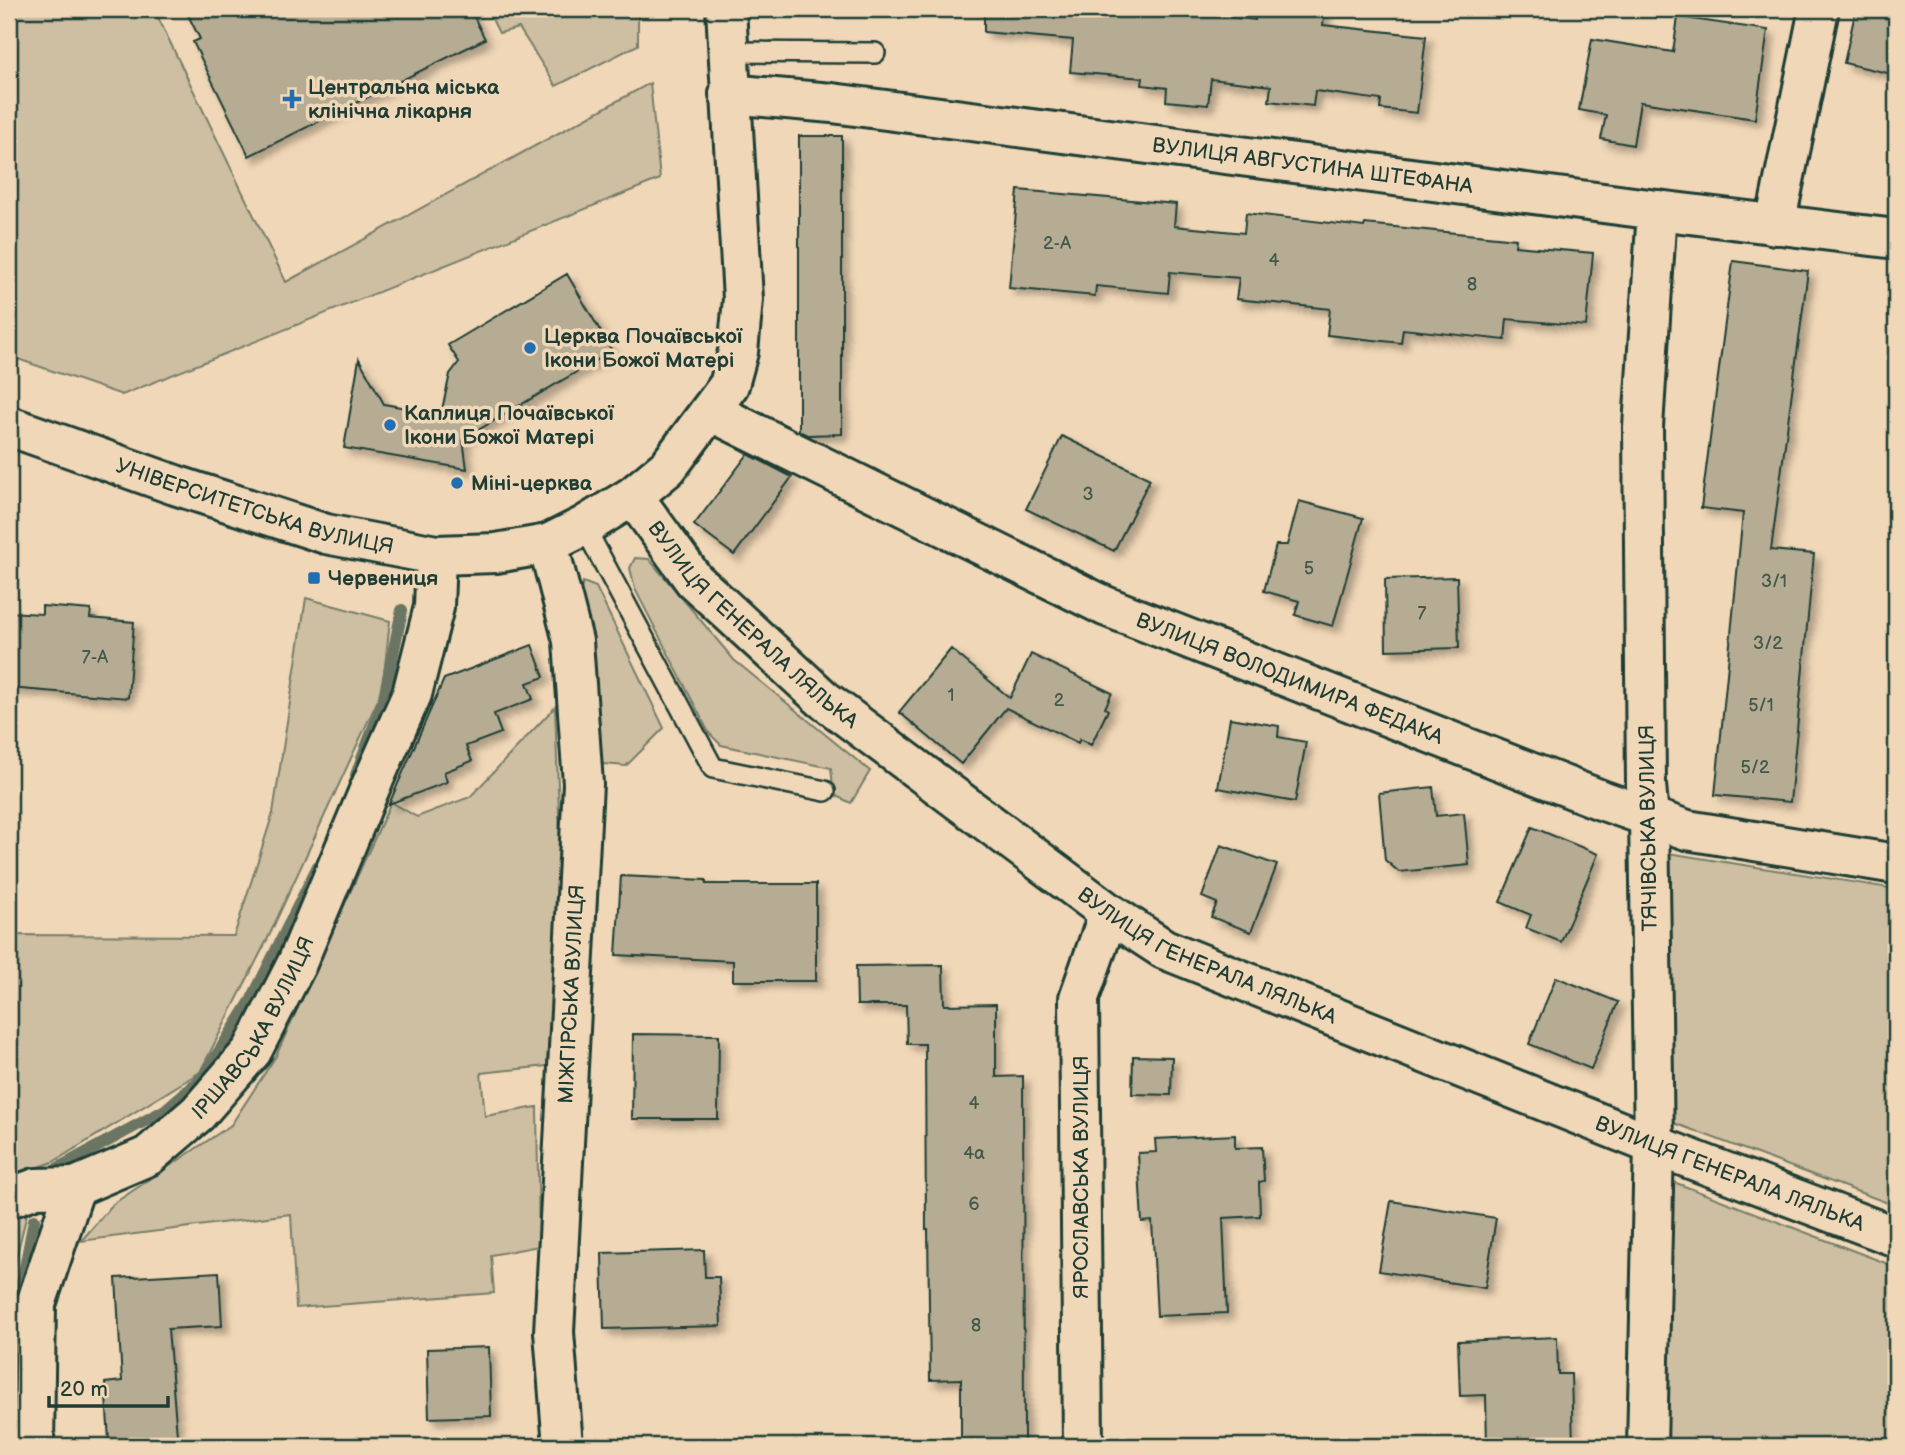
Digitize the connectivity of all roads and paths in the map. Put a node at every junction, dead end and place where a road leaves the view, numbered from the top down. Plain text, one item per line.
1 (726, 9) edge
2 (1819, 9) edge
3 (728, 52) junction
4 (874, 53) dead end
5 (729, 94) junction
6 (1657, 210) junction
7 (1775, 225) junction
8 (1896, 239) edge
9 (710, 411) junction
10 (9, 426) edge
11 (633, 496) junction
12 (584, 526) junction
13 (548, 544) junction
14 (436, 555) junction
15 (825, 791) dead end
16 (1649, 817) junction
17 (1896, 864) edge
18 (1109, 913) junction
19 (1654, 1145) junction
20 (75, 1187) junction
21 (9, 1198) edge
22 (1896, 1237) edge
23 (34, 1446) edge
24 (563, 1446) edge
25 (1083, 1446) edge
26 (1647, 1446) edge

1 - 3 street, УНІВЕРСИТЕТСЬКА ВУЛИЦЯ
2 - 7 street
3 - 4 lane
3 - 5 street, УНІВЕРСИТЕТСЬКА ВУЛИЦЯ
5 - 6 street, ВУЛИЦЯ АВГУСТИНА ШТЕФАНА
5 - 9 street, УНІВЕРСИТЕТСЬКА ВУЛИЦЯ
6 - 7 street, ВУЛИЦЯ АВГУСТИНА ШТЕФАНА
6 - 16 street, ТЯЧІВСЬКА ВУЛИЦЯ
7 - 8 street, ВУЛИЦЯ АВГУСТИНА ШТЕФАНА
9 - 11 street, УНІВЕРСИТЕТСЬКА ВУЛИЦЯ
9 - 16 street, ВУЛИЦЯ ВОЛОДИМИРА ФЕДАКА
10 - 14 street, УНІВЕРСИТЕТСЬКА ВУЛИЦЯ
11 - 12 street, УНІВЕРСИТЕТСЬКА ВУЛИЦЯ
11 - 18 street, ВУЛИЦЯ ГЕНЕРАЛА ЛЯЛЬКА
12 - 13 street, УНІВЕРСИТЕТСЬКА ВУЛИЦЯ
12 - 15 lane
13 - 14 street, УНІВЕРСИТЕТСЬКА ВУЛИЦЯ
13 - 24 street, МІЖГІРСЬКА ВУЛИЦЯ
14 - 20 street, ІРШАВСЬКА ВУЛИЦЯ
16 - 17 street, ВУЛИЦЯ ВОЛОДИМИРА ФЕДАКА
16 - 19 street, ТЯЧІВСЬКА ВУЛИЦЯ
18 - 19 street, ВУЛИЦЯ ГЕНЕРАЛА ЛЯЛЬКА
18 - 25 street, ЯРОСЛАВСЬКА ВУЛИЦЯ
19 - 22 street, ВУЛИЦЯ ГЕНЕРАЛА ЛЯЛЬКА
19 - 26 street, ТЯЧІВСЬКА ВУЛИЦЯ
20 - 21 street
20 - 23 street

